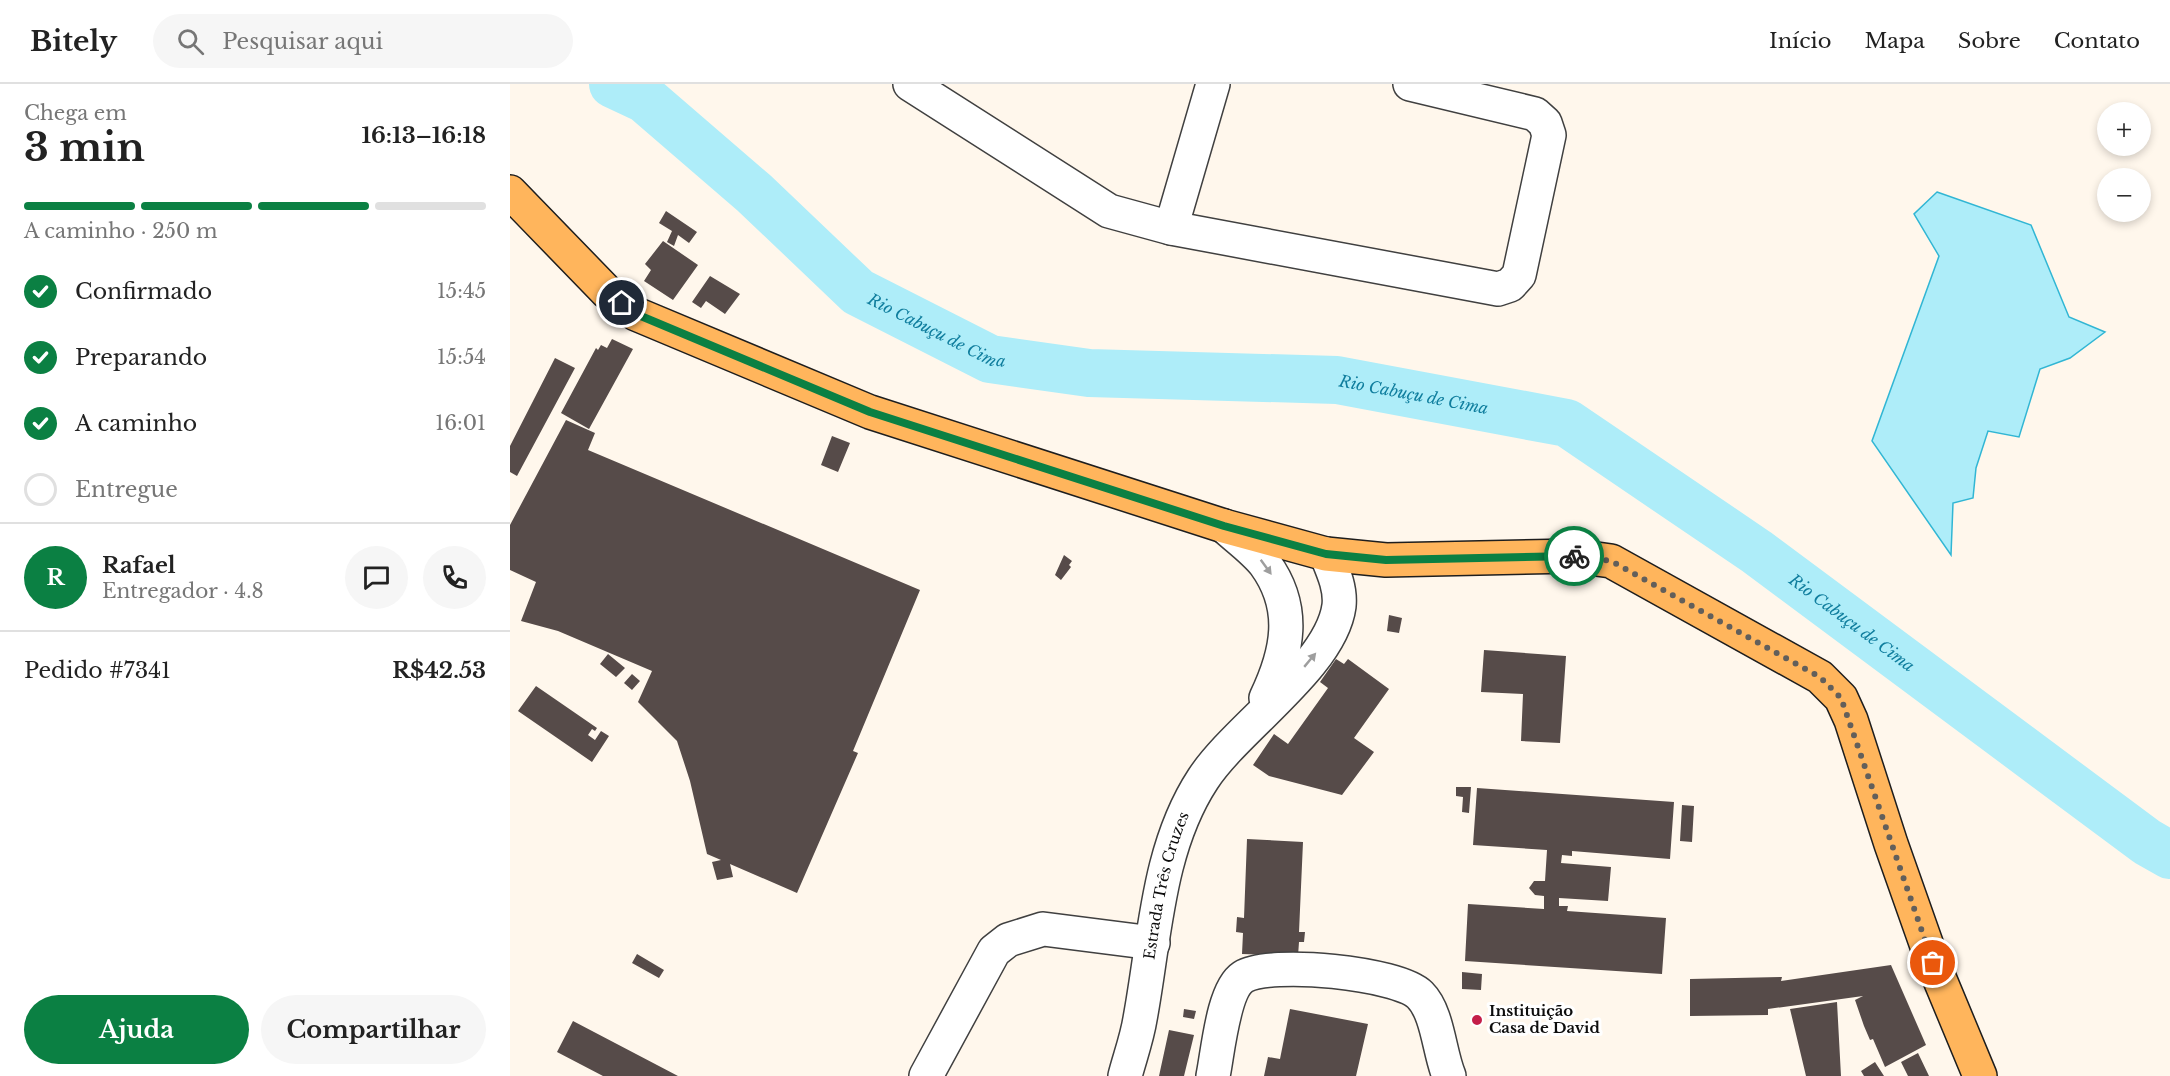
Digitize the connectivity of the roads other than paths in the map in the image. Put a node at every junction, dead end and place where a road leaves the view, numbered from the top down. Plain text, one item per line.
1 (910, 84) edge
2 (1214, 84) edge
3 (1410, 84) edge
4 (510, 192) edge
5 (1171, 228) junction
6 (1224, 526) junction
7 (1326, 554) junction
8 (1257, 719) junction
9 (1153, 943) junction
10 (926, 1076) edge
11 (1125, 1076) edge
12 (1213, 1076) edge
13 (1449, 1076) edge
14 (1980, 1076) edge

1 - 5 street
2 - 5 street
3 - 5 street
4 - 6 main road, Estrada Três Cruzes
6 - 7 main road, Estrada Três Cruzes
6 -> 8 street, Estrada Três Cruzes
8 -> 7 street, Estrada Três Cruzes
7 - 14 main road, Estrada Três Cruzes
8 - 9 street, Estrada Três Cruzes
9 - 10 street
9 - 11 street, Estrada Três Cruzes
12 - 13 street

